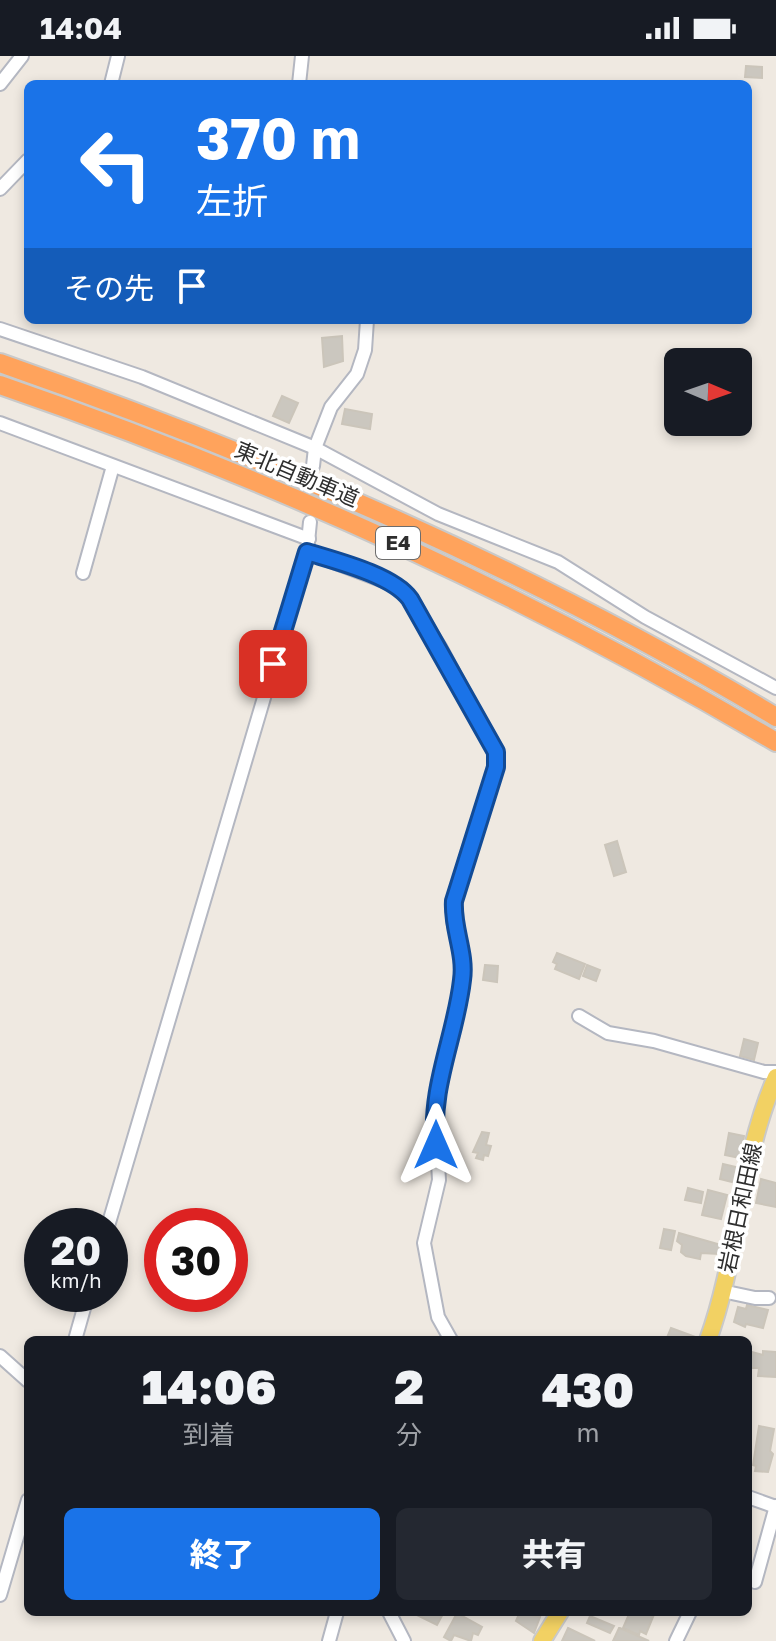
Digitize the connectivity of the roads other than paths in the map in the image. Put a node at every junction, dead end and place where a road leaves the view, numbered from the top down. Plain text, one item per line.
1 (22, 56) edge
2 (118, 56) edge
3 (302, 56) edge
4 (112, 80) edge
5 (299, 80) edge
6 (0, 84) edge
7 (24, 164) edge
8 (0, 189) edge
9 (367, 324) edge
10 (0, 329) edge
11 (0, 363) edge
12 (0, 385) edge
13 (0, 423) edge
14 (315, 448) junction
15 (113, 466) junction
16 (313, 466) dead end
17 (310, 522) dead end
18 (308, 546) junction
19 (83, 573) dead end
20 (776, 688) edge
21 (776, 717) edge
22 (776, 742) edge
23 (579, 1016) dead end
24 (776, 1074) edge
25 (113, 1208) edge
26 (722, 1291) junction
27 (769, 1298) dead end
28 (83, 1312) edge
29 (76, 1336) edge
30 (449, 1336) edge
31 (709, 1336) edge
32 (0, 1356) edge
33 (24, 1377) edge
34 (752, 1498) edge
35 (776, 1507) edge
36 (24, 1514) edge
37 (752, 1581) edge
38 (0, 1595) edge
39 (336, 1616) edge
40 (391, 1616) edge
41 (558, 1616) edge
42 (688, 1616) edge
43 (329, 1641) edge
44 (404, 1641) edge
45 (542, 1641) edge
46 (676, 1641) edge

1 - 6 street
2 - 4 street
3 - 5 street
7 - 8 street
9 - 14 street
10 - 14 street
11 - 21 highway, 東北自動車道 / E4
12 - 22 highway, 東北自動車道 / E4
13 - 15 street
14 - 16 street
14 - 20 street
15 - 18 street
15 - 19 street
17 - 18 street
18 - 25 street
18 - 30 street
23 - 24 street
24 - 26 main road, 岩根日和田線
26 - 27 street
26 - 31 main road, 岩根日和田線
28 - 29 street
32 - 33 street
34 - 35 street
35 - 37 street
36 - 38 street
39 - 43 street
40 - 44 street
41 - 45 main road
42 - 46 street

